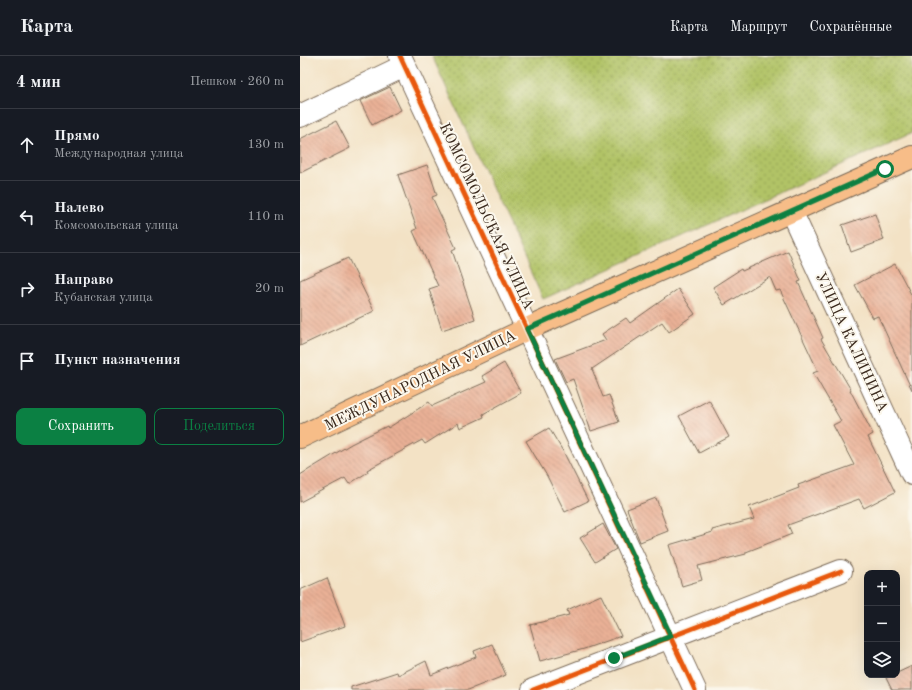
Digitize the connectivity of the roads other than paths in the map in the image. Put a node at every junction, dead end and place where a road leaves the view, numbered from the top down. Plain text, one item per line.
1 (402, 61) edge
2 (300, 116) edge
3 (912, 157) edge
4 (791, 211) junction
5 (527, 329) junction
6 (300, 438) edge
7 (912, 474) edge
8 (841, 570) dead end
9 (671, 636) junction
10 (533, 690) edge
11 (695, 690) edge

1 - 2 street
1 - 5 street, КОМСОМОЛЬСКАЯ УЛИЦА
3 - 4 main road, МЕЖДУНАРОДНАЯ УЛИЦА
4 - 5 main road, МЕЖДУНАРОДНАЯ УЛИЦА
4 - 7 street, УЛИЦА КАЛИНИНА
5 - 6 main road, МЕЖДУНАРОДНАЯ УЛИЦА
5 - 9 street, КОМСОМОЛЬСКАЯ УЛИЦА
8 - 9 street
9 - 10 street
9 - 11 street, КОМСОМОЛЬСКАЯ УЛИЦА

